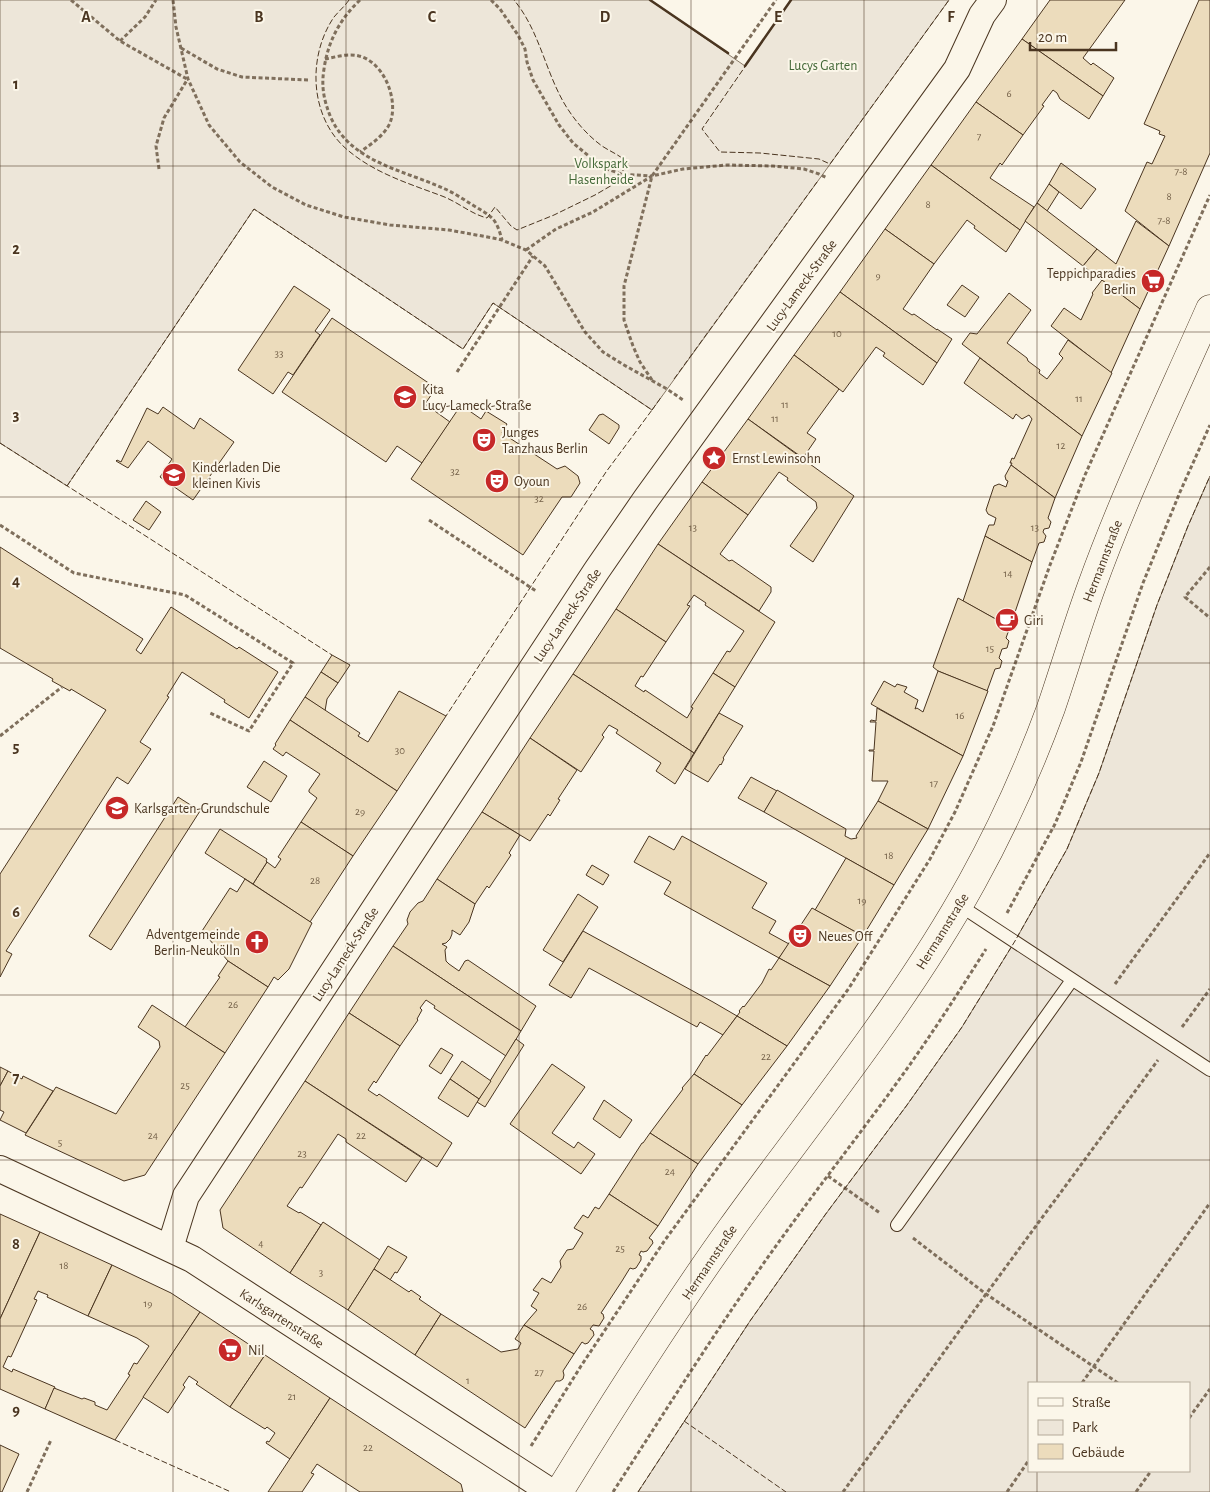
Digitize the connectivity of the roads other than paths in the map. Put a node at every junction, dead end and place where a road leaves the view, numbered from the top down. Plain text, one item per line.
1 (993, 0) edge
2 (1210, 309) edge
3 (959, 905) junction
4 (1072, 980) junction
5 (1210, 1070) edge
6 (0, 1169) edge
7 (897, 1225) road end
8 (170, 1248) junction
9 (551, 1492) edge
10 (560, 1492) edge

1 - 8 street, Lucy-Lameck-Straße
2 - 3 main road, Hermannstraße
3 - 4 lane
3 - 10 main road, Hermannstraße
4 - 5 lane
4 - 7 lane
6 - 8 street, Karlsgartenstraße
8 - 9 street, Karlsgartenstraße

